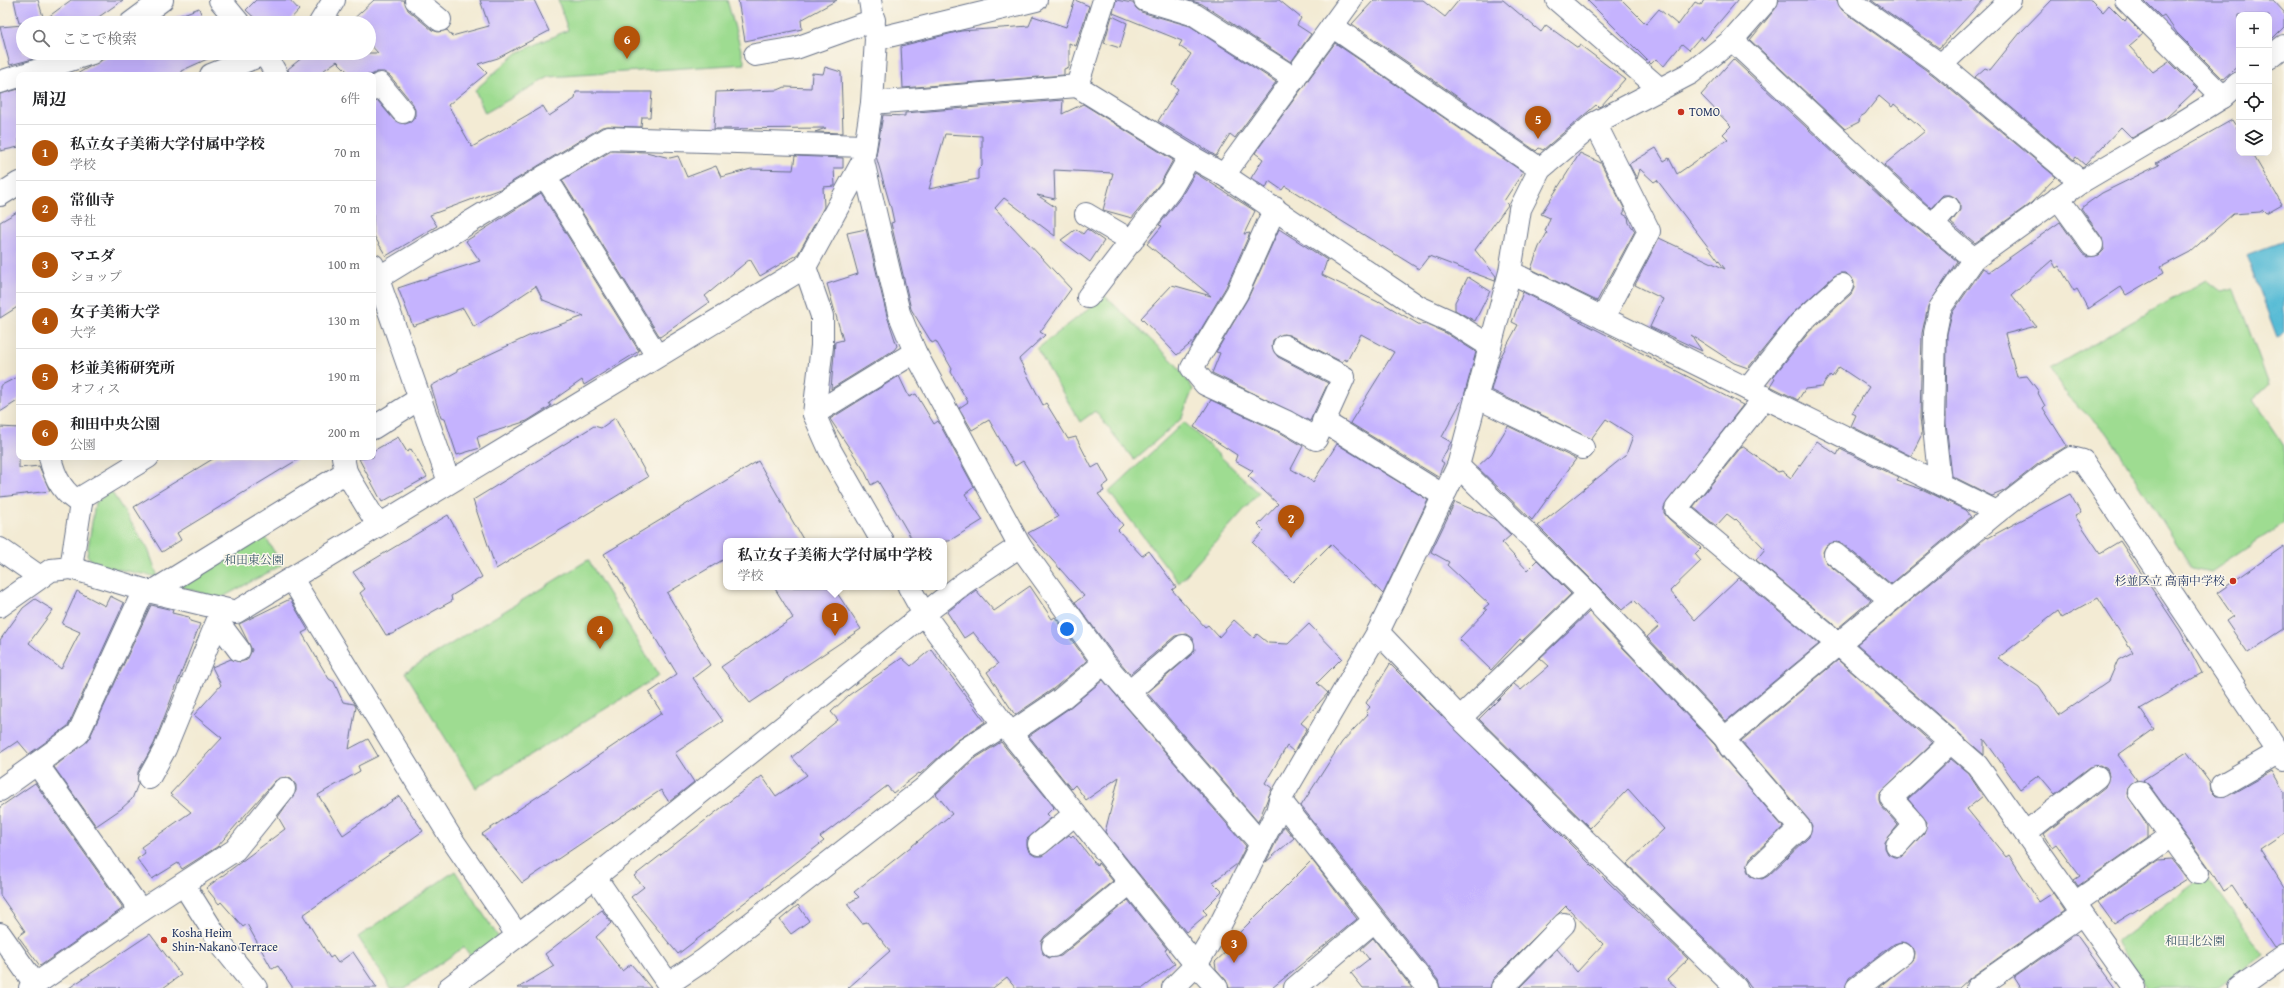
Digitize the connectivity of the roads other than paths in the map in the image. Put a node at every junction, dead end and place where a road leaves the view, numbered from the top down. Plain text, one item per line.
1 (162, 0) edge
2 (220, 0) edge
3 (334, 0) edge
4 (416, 0) edge
5 (1036, 0) edge
6 (1104, 0) edge
7 (1145, 0) edge
8 (1351, 0) edge
9 (1557, 0) edge
10 (1767, 0) edge
11 (1849, 0) edge
12 (2010, 0) edge
13 (2126, 0) edge
14 (140, 16) edge
15 (233, 16) edge
16 (324, 16) edge
17 (873, 19) edge
18 (440, 20) dead end
19 (1332, 26) junction
20 (1732, 40) junction
21 (2284, 46) edge
22 (756, 55) dead end
23 (2272, 56) edge
24 (70, 60) edge
25 (248, 60) edge
26 (269, 60) edge
27 (1940, 65) junction
28 (32, 72) edge
29 (218, 72) edge
30 (275, 72) edge
31 (16, 77) edge
32 (1295, 79) junction
33 (0, 82) edge
34 (1076, 86) junction
35 (376, 87) edge
36 (1660, 90) junction
37 (2231, 90) edge
38 (872, 102) junction
39 (403, 112) dead end
40 (1595, 123) junction
41 (864, 153) junction
42 (1190, 156) junction
43 (1540, 169) junction
44 (1224, 175) junction
45 (545, 176) junction
46 (2081, 182) junction
47 (16, 185) edge
48 (0, 195) edge
49 (2058, 198) junction
50 (1948, 206) dead end
51 (1275, 208) junction
52 (1086, 214) dead end
53 (1932, 225) junction
54 (1132, 241) junction
55 (2092, 245) dead end
56 (1974, 259) junction
57 (805, 267) junction
58 (1510, 272) junction
59 (376, 280) edge
60 (1842, 285) dead end
61 (1088, 297) dead end
62 (1603, 318) junction
63 (1284, 346) dead end
64 (1490, 346) junction
65 (915, 352) junction
66 (657, 356) junction
67 (1756, 393) junction
68 (1476, 397) junction
69 (420, 399) junction
70 (814, 414) junction
71 (1324, 421) junction
72 (376, 426) edge
73 (1583, 448) dead end
74 (51, 460) edge
75 (143, 460) edge
76 (345, 464) edge
77 (1458, 466) junction
78 (449, 482) junction
79 (1940, 484) junction
80 (1444, 496) junction
81 (81, 503) junction
82 (1998, 512) junction
83 (378, 526) junction
84 (880, 538) edge
85 (1020, 546) junction
86 (0, 550) edge
87 (1835, 554) dead end
88 (71, 568) junction
89 (40, 577) junction
90 (292, 579) junction
91 (911, 590) edge
92 (148, 591) junction
93 (1589, 594) junction
94 (1891, 600) junction
95 (0, 606) edge
96 (924, 614) junction
97 (220, 616) junction
98 (1378, 632) junction
99 (1838, 644) junction
100 (1183, 646) dead end
101 (239, 650) dead end
102 (1104, 663) junction
103 (1129, 692) junction
104 (1460, 718) junction
105 (1008, 729) junction
106 (1725, 738) junction
107 (1951, 742) junction
108 (2281, 756) edge
109 (37, 764) junction
110 (2097, 777) dead end
111 (149, 778) dead end
112 (2222, 785) dead end
113 (284, 789) dead end
114 (0, 790) edge
115 (2138, 792) dead end
116 (1280, 800) junction
117 (1075, 814) junction
118 (2025, 833) junction
119 (2171, 836) junction
120 (1039, 844) dead end
121 (1262, 844) junction
122 (1897, 845) dead end
123 (1759, 867) dead end
124 (2198, 873) dead end
125 (595, 877) junction
126 (1130, 883) junction
127 (184, 885) junction
128 (2079, 908) junction
129 (141, 911) junction
130 (1374, 921) junction
131 (1564, 924) dead end
132 (0, 934) edge
133 (518, 936) junction
134 (1053, 946) dead end
135 (1902, 954) dead end
136 (2284, 956) edge
137 (1196, 965) junction
138 (32, 986) edge
139 (669, 986) edge
140 (256, 988) edge
141 (449, 988) edge
142 (1173, 988) edge
143 (1217, 988) edge
144 (1295, 988) edge
145 (1428, 988) edge
146 (1502, 988) edge
147 (1736, 988) edge
148 (1857, 988) edge
149 (1977, 988) edge
150 (2135, 988) edge
151 (2239, 988) edge

1 - 14 street
2 - 15 street
3 - 16 street
4 - 18 street
5 - 17 street
6 - 34 street
7 - 32 street
8 - 19 street
9 - 36 street
10 - 20 street
11 - 27 street
12 - 27 street
13 - 37 street
17 - 22 street
17 - 38 street
19 - 32 street
19 - 43 street
20 - 36 street
20 - 53 street
21 - 23 street
24 - 28 street
25 - 29 street
26 - 30 street
27 - 46 street
31 - 33 street
32 - 44 street
34 - 38 street
34 - 42 street
35 - 39 street
36 - 40 street
37 - 46 street
38 - 41 street
40 - 43 street
40 - 62 street
41 - 45 street
41 - 57 street
41 - 65 street
42 - 44 street
42 - 54 street
43 - 58 street
44 - 51 street
45 - 59 street
45 - 66 street
46 - 49 street
47 - 48 street
49 - 55 street
49 - 56 street
50 - 53 street
51 - 64 street
51 - 71 street
52 - 54 street
53 - 56 street
54 - 61 street
56 - 79 street
57 - 66 street
57 - 70 street
58 - 62 street
58 - 64 street
59 - 69 street
60 - 67 street
62 - 67 street
63 - 71 street
64 - 68 street
65 - 70 street
65 - 85 street
66 - 78 street
67 - 79 street
67 - 99 street
68 - 73 street
68 - 77 street
69 - 72 street
69 - 78 street
70 - 84 street
71 - 80 street
74 - 81 street
75 - 81 street
76 - 83 street
76 - 92 street
77 - 80 street
77 - 93 street
78 - 83 street
79 - 82 street
80 - 98 street
81 - 88 street
82 - 94 street
82 - 108 street
83 - 90 street
85 - 96 street
85 - 102 street
86 - 89 street
87 - 94 street
88 - 89 street
88 - 92 street
89 - 95 street
90 - 97 street
90 - 133 street
91 - 96 street
92 - 97 street
92 - 109 street
93 - 104 street
93 - 106 street
94 - 99 street
96 - 105 street
96 - 125 street
97 - 101 street
97 - 111 street
98 - 104 street
98 - 116 street
99 - 106 street
99 - 107 street
100 - 103 street
102 - 103 street
102 - 105 street
103 - 121 street
104 - 147 street
105 - 117 street
105 - 139 street
106 - 123 street
107 - 118 street
107 - 122 street
108 - 112 street
109 - 114 street
109 - 129 street
110 - 118 street
113 - 127 street
115 - 119 street
116 - 121 street
116 - 130 street
117 - 120 street
117 - 126 street
118 - 128 street
119 - 124 street
119 - 128 street
121 - 137 street
125 - 133 street
125 - 139 street
126 - 134 street
126 - 137 street
127 - 129 street
127 - 140 street
128 - 149 street
128 - 150 street
129 - 138 street
130 - 144 street
130 - 145 street
131 - 146 street
132 - 138 street
133 - 141 street
135 - 148 street
136 - 151 street
137 - 142 street
137 - 143 street

